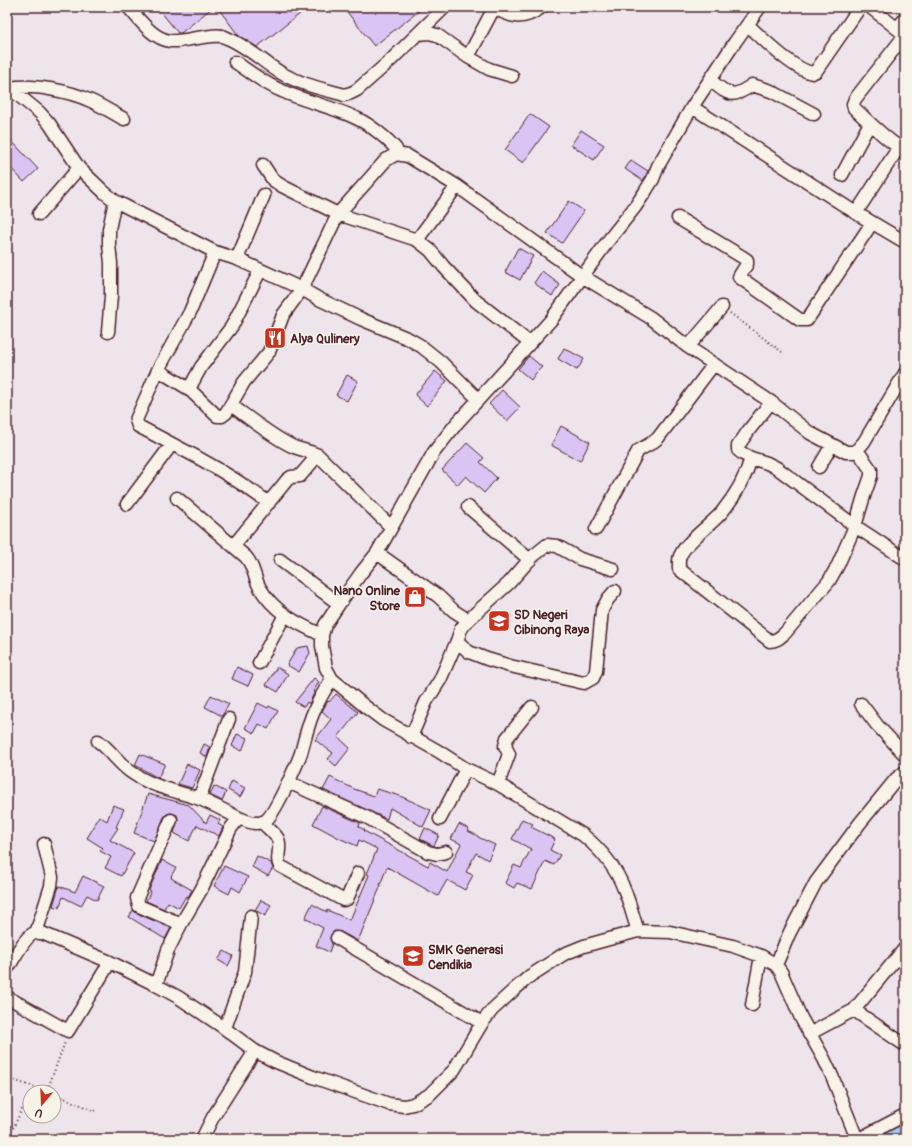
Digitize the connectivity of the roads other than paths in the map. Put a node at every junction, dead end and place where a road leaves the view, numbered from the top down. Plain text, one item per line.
1 (128, 7) edge
2 (445, 7) edge
3 (494, 7) edge
4 (542, 7) edge
5 (760, 7) edge
6 (860, 7) edge
7 (870, 7) edge
8 (905, 19) edge
9 (748, 25) junction
10 (902, 33) edge
11 (418, 34) junction
12 (468, 56) junction
13 (235, 62) dead end
14 (512, 76) dead end
15 (710, 80) junction
16 (9, 87) edge
17 (692, 107) junction
18 (814, 114) dead end
19 (124, 119) dead end
20 (870, 123) junction
21 (902, 149) edge
22 (396, 154) junction
23 (263, 164) dead end
24 (79, 168) junction
25 (842, 175) dead end
26 (457, 186) junction
27 (264, 195) dead end
28 (115, 201) junction
29 (856, 213) junction
30 (39, 214) dead end
31 (338, 214) junction
32 (678, 218) dead end
33 (872, 223) junction
34 (417, 240) junction
35 (905, 242) edge
36 (215, 252) junction
37 (237, 259) junction
38 (260, 271) junction
39 (582, 276) junction
40 (302, 289) junction
41 (722, 307) road end
42 (108, 332) dead end
43 (530, 343) junction
44 (688, 347) junction
45 (714, 364) junction
46 (158, 370) junction
47 (905, 373) edge
48 (189, 389) junction
49 (478, 399) junction
50 (771, 402) junction
51 (231, 405) junction
52 (172, 444) junction
53 (832, 445) junction
54 (857, 450) junction
55 (318, 455) junction
56 (751, 458) junction
57 (819, 466) dead end
58 (177, 498) dead end
59 (269, 503) junction
60 (127, 504) dead end
61 (468, 507) dead end
62 (855, 526) junction
63 (391, 527) junction
64 (596, 528) dead end
65 (234, 546) junction
66 (377, 553) junction
67 (905, 559) edge
68 (280, 560) dead end
69 (530, 560) junction
70 (613, 569) dead end
71 (615, 591) dead end
72 (339, 604) junction
73 (285, 616) junction
74 (468, 620) junction
75 (322, 635) junction
76 (457, 641) junction
77 (259, 663) dead end
78 (332, 679) junction
79 (861, 704) dead end
80 (532, 706) dead end
81 (229, 719) dead end
82 (411, 737) junction
83 (98, 741) dead end
84 (905, 755) edge
85 (466, 770) junction
86 (905, 772) edge
87 (288, 782) junction
88 (498, 784) junction
89 (198, 799) junction
90 (239, 818) junction
91 (440, 819) dead end
92 (171, 820) dead end
93 (262, 822) junction
94 (44, 844) dead end
95 (446, 852) dead end
96 (358, 873) dead end
97 (251, 916) dead end
98 (181, 924) junction
99 (638, 931) junction
100 (36, 933) junction
101 (337, 938) dead end
102 (905, 948) edge
103 (761, 956) junction
104 (110, 962) junction
105 (7, 970) edge
106 (781, 973) junction
107 (156, 985) junction
108 (7, 997) edge
109 (752, 1005) dead end
110 (854, 1010) junction
111 (482, 1023) junction
112 (225, 1028) junction
113 (809, 1034) junction
114 (905, 1045) edge
115 (255, 1050) junction
116 (905, 1115) edge
117 (202, 1139) edge
118 (858, 1139) edge

1 - 11 street
2 - 11 street
3 - 4 street
3 - 12 street
5 - 9 street
6 - 9 street
7 - 10 street
8 - 10 street
9 - 15 street
10 - 20 street
11 - 12 street
12 - 14 street
13 - 22 street
15 - 17 street
15 - 18 street
16 - 19 street
16 - 24 street
17 - 29 street
17 - 39 street
20 - 21 street
20 - 25 street
21 - 29 street
22 - 26 street
22 - 31 street
23 - 31 street
24 - 28 street
24 - 30 street
26 - 34 street
26 - 39 street
27 - 37 street
28 - 36 street
28 - 42 street
29 - 33 street
31 - 34 street
31 - 40 street
32 - 33 street
33 - 35 street
34 - 43 street
36 - 37 street
36 - 46 street
37 - 38 street
38 - 40 street
38 - 48 street
39 - 43 street
39 - 44 street
40 - 49 street
40 - 51 street
41 - 44 street
43 - 49 street
44 - 45 street
45 - 50 street
45 - 64 street
46 - 48 street
46 - 52 street
47 - 54 street
48 - 51 street
49 - 63 street
50 - 53 street
50 - 56 street
51 - 55 street
52 - 59 street
52 - 60 street
53 - 54 street
53 - 57 street
54 - 62 street
55 - 59 street
55 - 63 street
56 - 62 street
56 - 62 street
58 - 65 street
59 - 65 street
61 - 69 street
62 - 67 street
63 - 66 street
65 - 73 street
66 - 72 street
66 - 74 street
68 - 72 street
69 - 70 street
69 - 74 street
71 - 76 street
72 - 75 street
73 - 75 street
73 - 77 street
74 - 76 street
75 - 78 street
76 - 82 street
78 - 82 street
78 - 87 street
79 - 84 street
80 - 88 street
81 - 89 street
82 - 85 street
83 - 89 street
85 - 88 street
85 - 91 street
86 - 106 street
87 - 93 street
87 - 95 street
88 - 99 street
89 - 90 street
90 - 93 street
90 - 98 street
92 - 98 street
93 - 96 street
94 - 100 street
97 - 112 street
98 - 107 street
99 - 103 street
99 - 111 street
100 - 104 street
100 - 105 street
101 - 111 street
102 - 110 street
103 - 106 street
103 - 109 street
104 - 107 street
104 - 108 street
106 - 113 street
107 - 112 street
110 - 113 street
110 - 114 street
111 - 115 street
112 - 115 street
113 - 118 street
115 - 117 street
116 - 118 street

